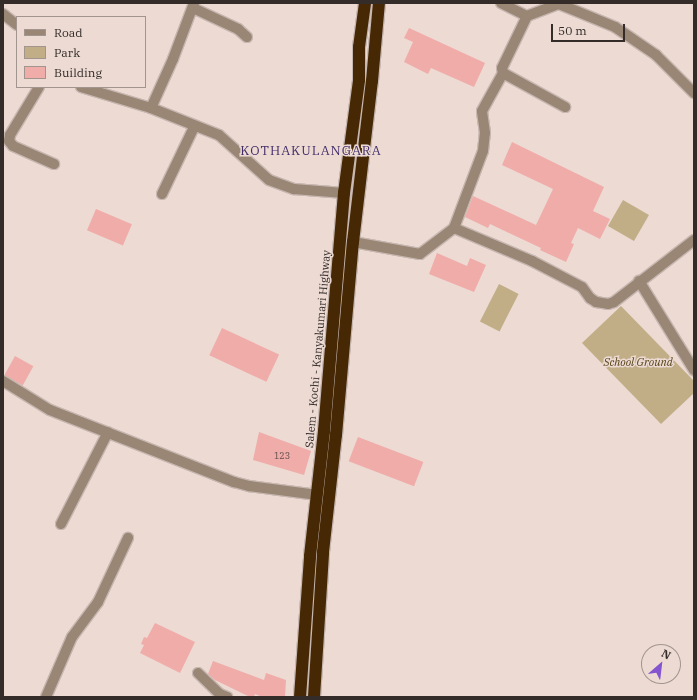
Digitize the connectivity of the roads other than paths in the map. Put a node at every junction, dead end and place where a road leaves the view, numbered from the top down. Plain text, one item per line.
1 (365, 3) edge
2 (379, 3) edge
3 (501, 3) edge
4 (558, 4) edge
5 (194, 6) edge
6 (3, 14) edge
7 (527, 16) junction
8 (16, 24) edge
9 (247, 37) dead end
10 (502, 73) junction
11 (38, 88) edge
12 (84, 88) edge
13 (694, 93) edge
14 (565, 107) dead end
15 (151, 108) junction
16 (195, 125) junction
17 (54, 164) dead end
18 (344, 193) junction
19 (162, 194) dead end
20 (454, 228) junction
21 (694, 240) edge
22 (353, 242) junction
23 (639, 281) junction
24 (694, 370) edge
25 (3, 380) edge
26 (108, 432) junction
27 (316, 495) junction
28 (61, 524) dead end
29 (128, 538) dead end
30 (198, 673) dead end
31 (46, 697) edge
32 (227, 697) edge
33 (300, 697) edge
34 (314, 697) edge

1 - 18 highway, Salem - Kochi - Kanyakumari Highway
2 - 22 highway
3 - 7 street
4 - 7 street
4 - 13 street
5 - 9 street
5 - 15 street
6 - 8 street
7 - 10 street
10 - 14 street
10 - 20 street
11 - 17 street
12 - 15 street
15 - 16 street
16 - 18 street
16 - 19 street
18 - 27 highway, Salem - Kochi - Kanyakumari Highway
20 - 22 street
20 - 23 street
21 - 23 street
22 - 34 highway
23 - 24 street
25 - 26 street
26 - 27 street
26 - 28 street
27 - 33 highway, Salem - Kochi - Kanyakumari Highway
29 - 31 street
30 - 32 street

